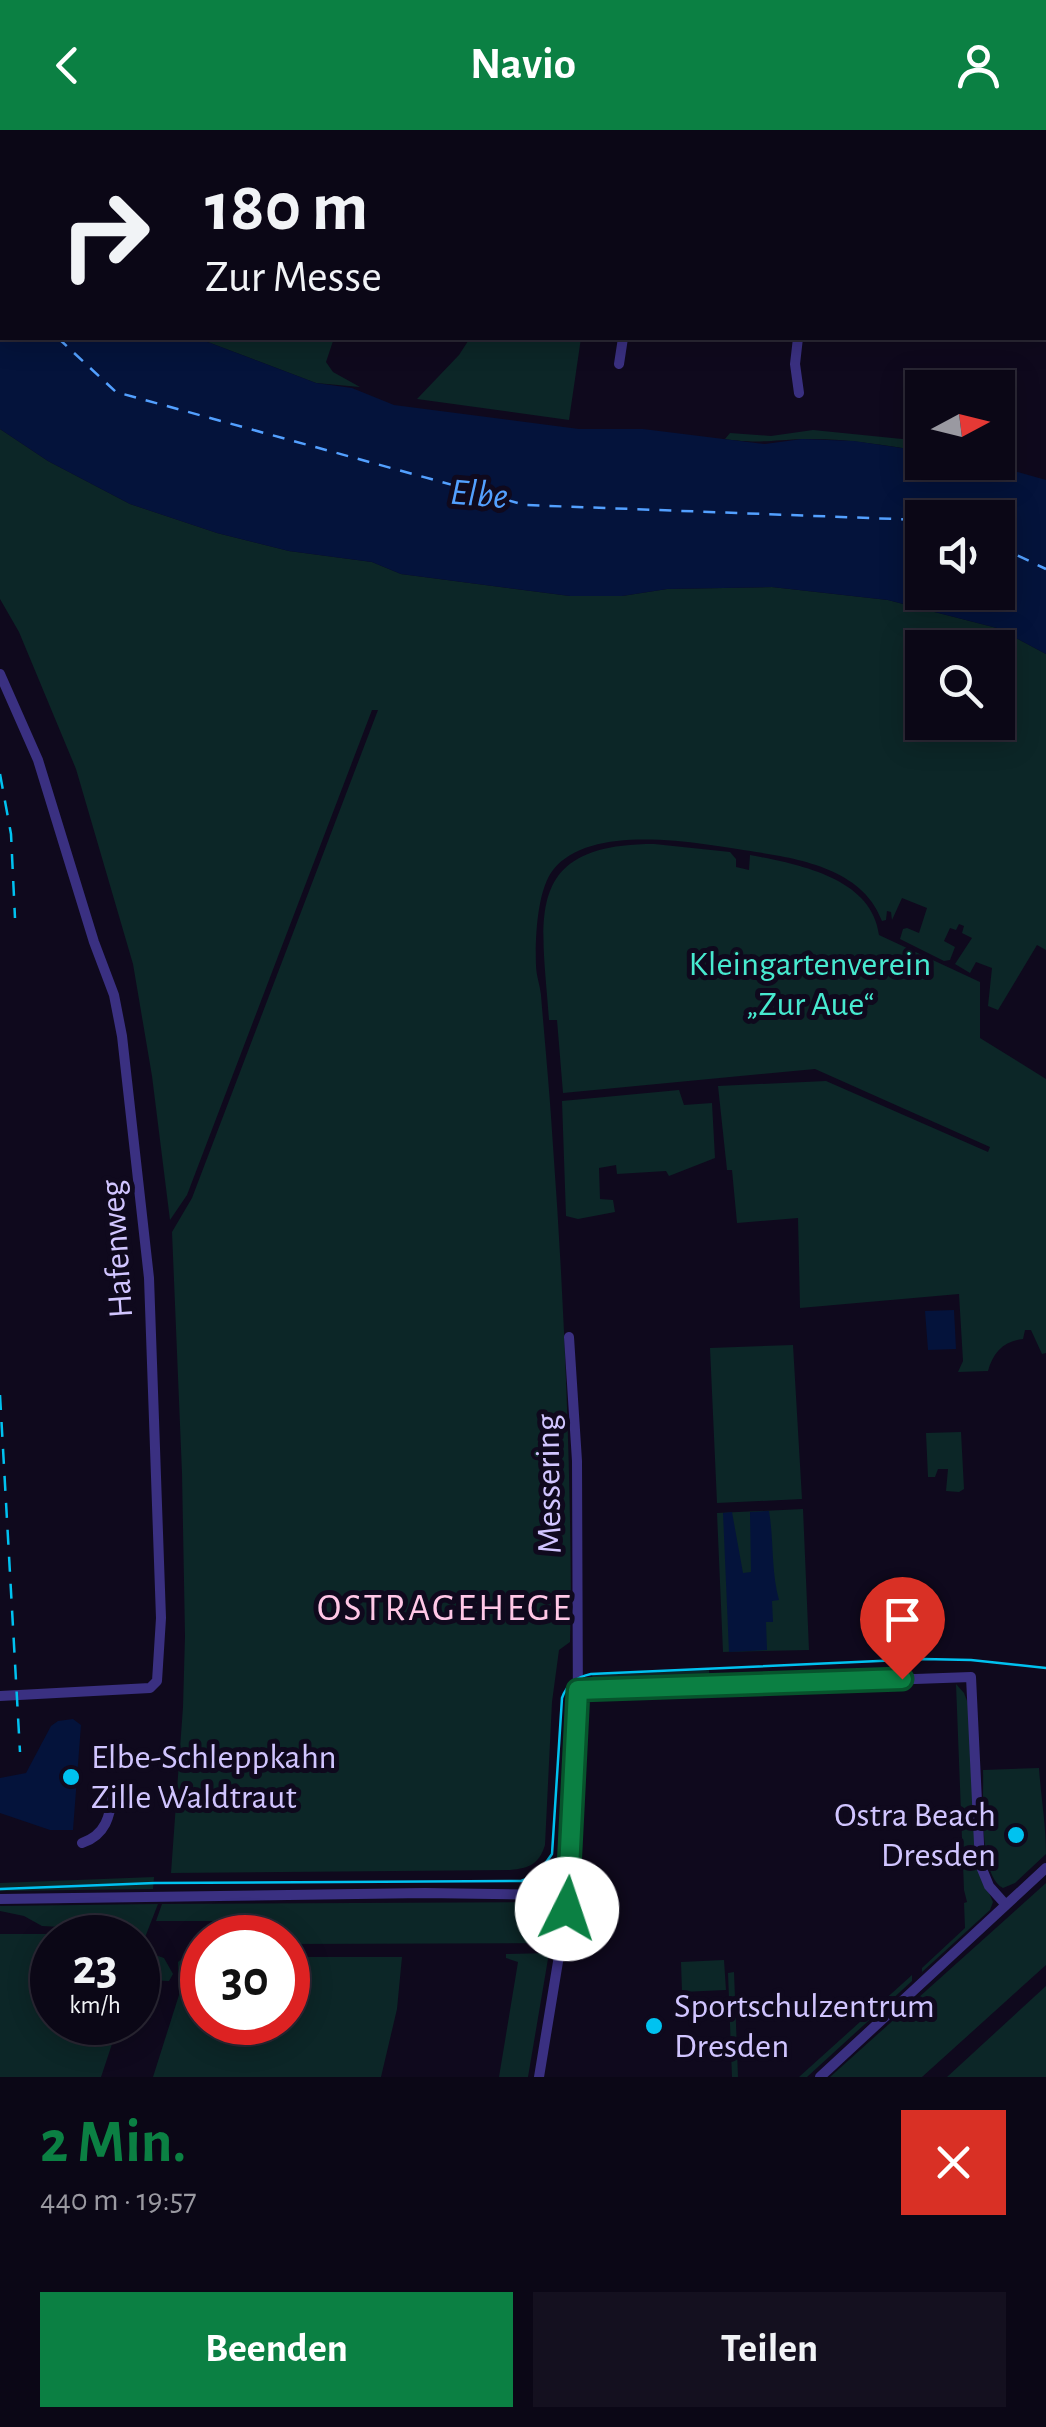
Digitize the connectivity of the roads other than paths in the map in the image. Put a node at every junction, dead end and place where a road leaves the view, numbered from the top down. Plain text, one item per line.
1 (624, 340) edge
2 (798, 340) edge
3 (620, 364) dead end
4 (799, 392) dead end
5 (0, 674) edge
6 (569, 1337) dead end
7 (578, 1690) junction
8 (0, 1696) edge
9 (114, 1794) dead end
10 (82, 1843) dead end
11 (1046, 1868) edge
12 (569, 1895) junction
13 (0, 1899) edge
14 (1006, 1905) junction
15 (539, 2077) edge
16 (820, 2077) edge

1 - 3 street
2 - 4 street
5 - 8 street, Hafenweg
6 - 7 street, Messering
7 - 12 street, Messering
7 - 14 street
9 - 10 street
11 - 14 street
12 - 13 street
12 - 15 street
14 - 16 street

